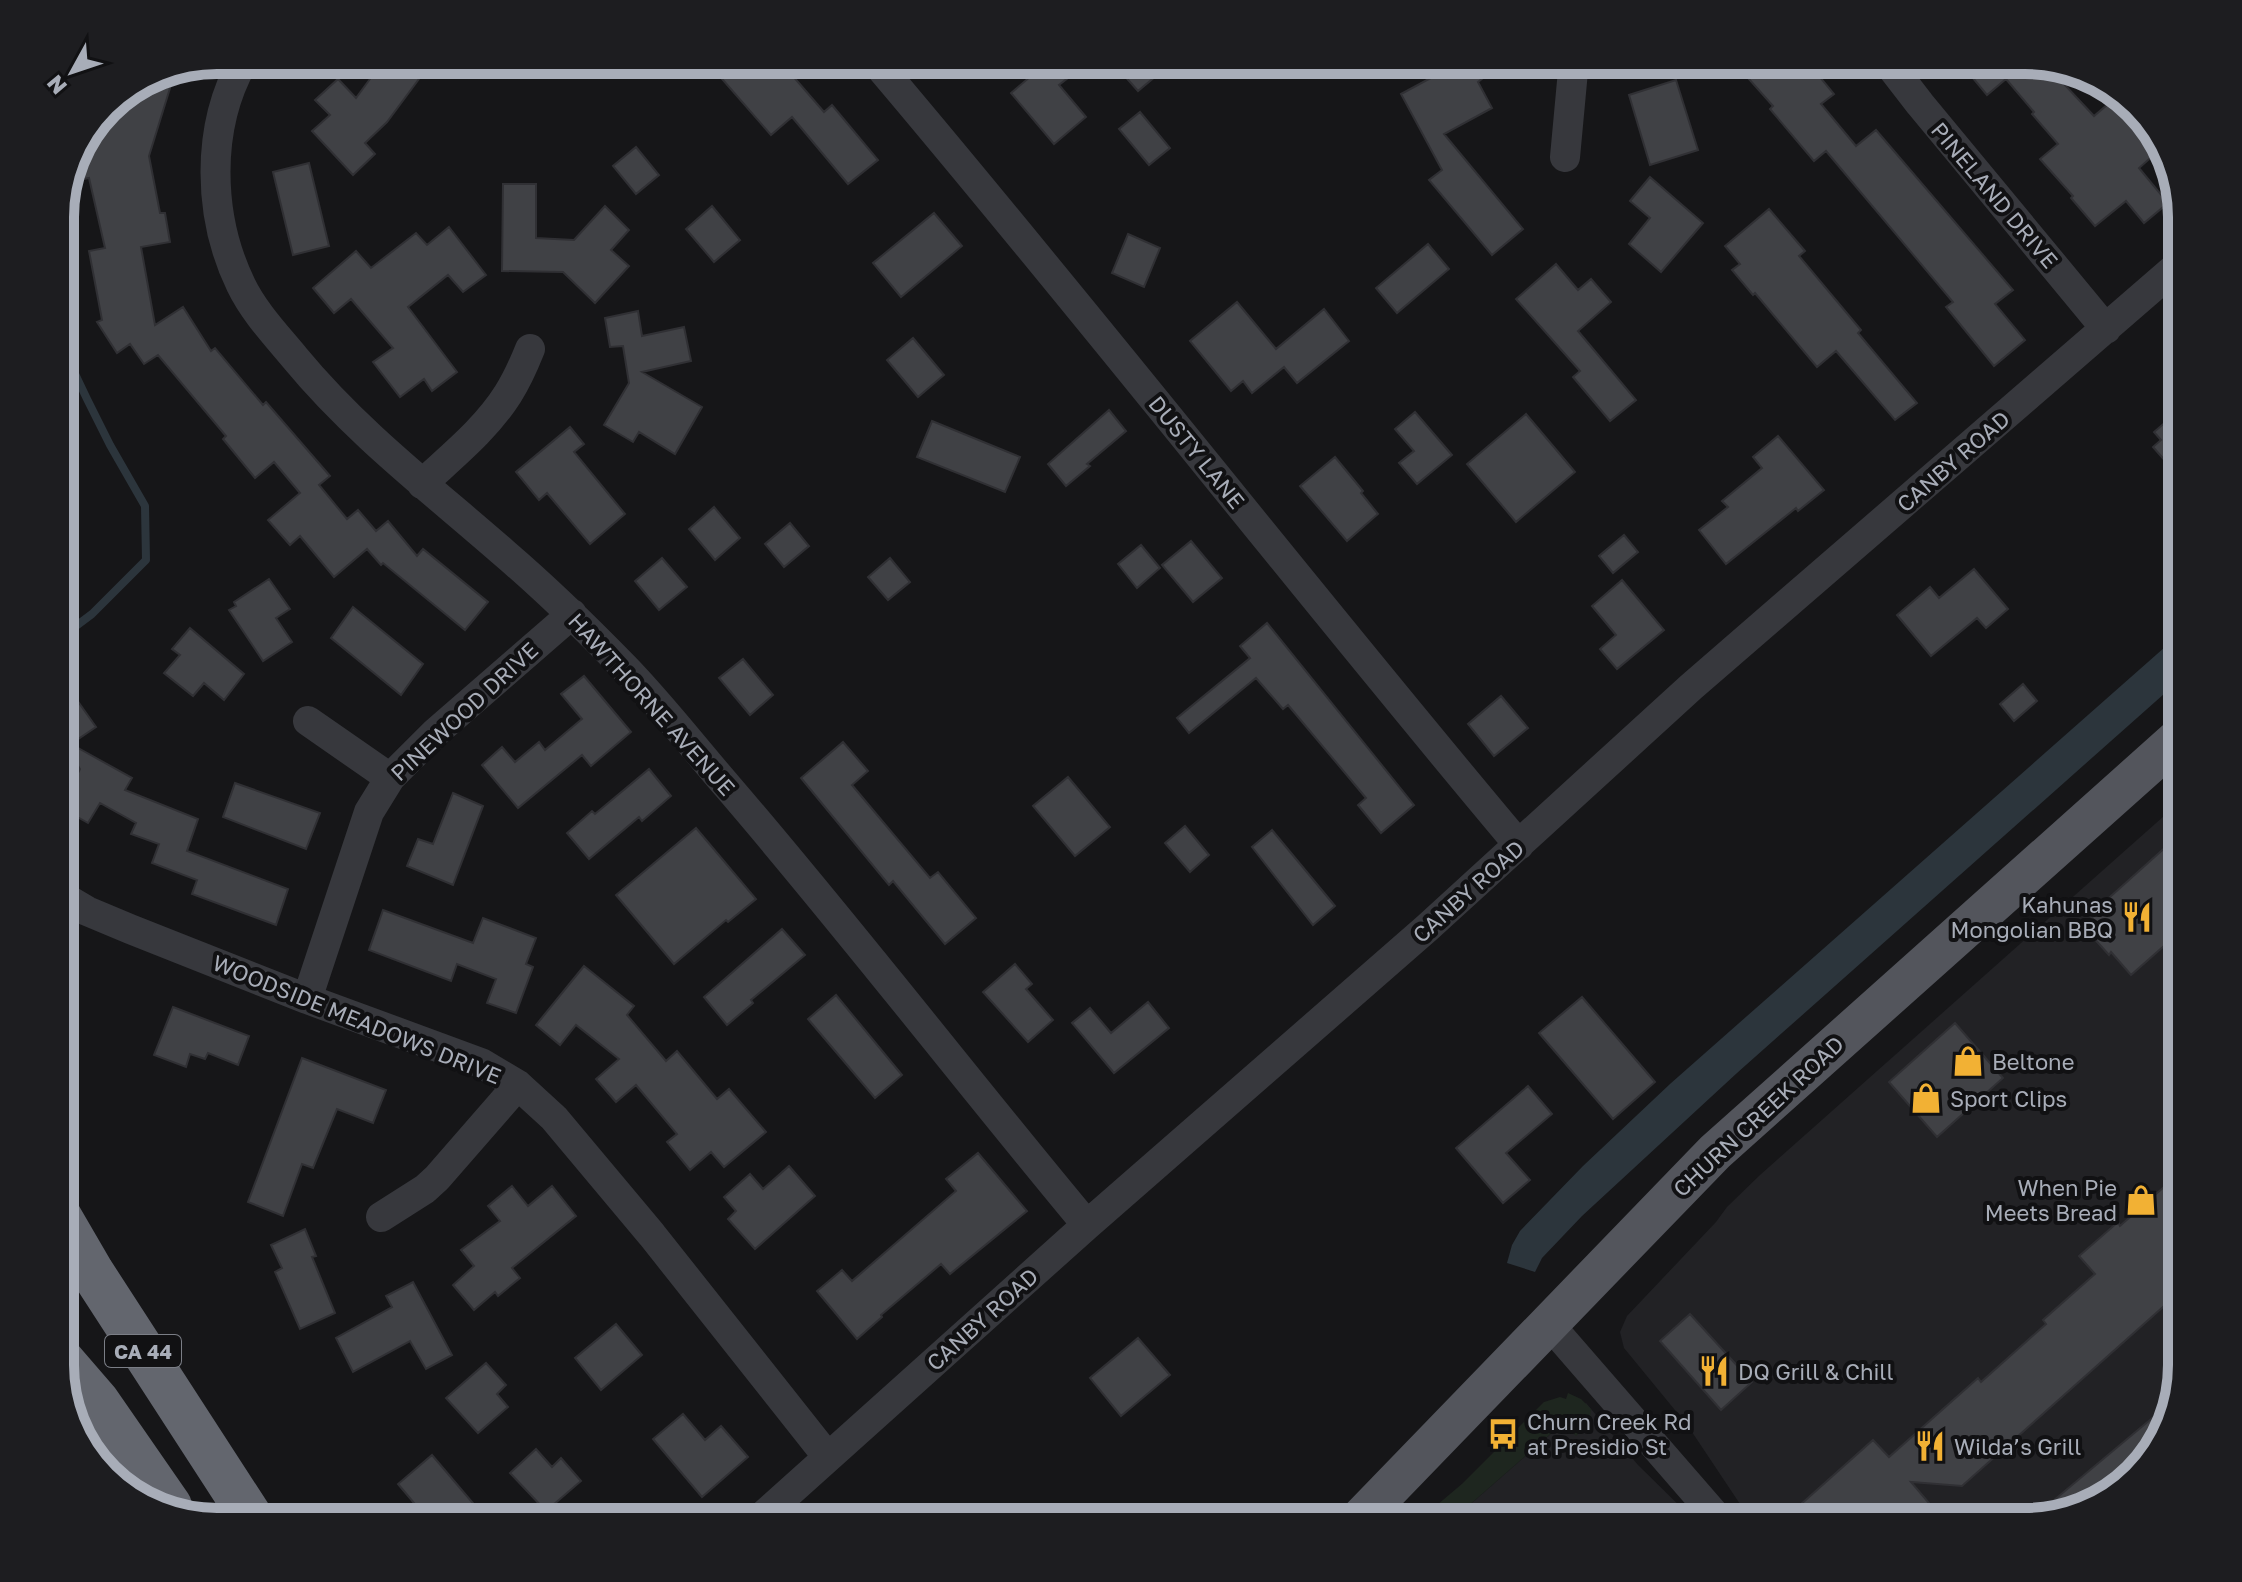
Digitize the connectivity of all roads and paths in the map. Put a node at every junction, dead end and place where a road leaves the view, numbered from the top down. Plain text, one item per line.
1 (236, 74) edge
2 (886, 74) edge
3 (1573, 74) edge
4 (1897, 74) edge
5 (1565, 157) dead end
6 (2168, 274) edge
7 (2106, 329) junction
8 (530, 349) dead end
9 (422, 484) junction
10 (572, 614) junction
11 (308, 721) dead end
12 (2168, 748) edge
13 (390, 778) junction
14 (1519, 845) junction
15 (74, 903) edge
16 (307, 999) junction
17 (518, 1085) junction
18 (381, 1217) dead end
19 (1087, 1225) junction
20 (74, 1241) edge
21 (1549, 1324) junction
22 (74, 1356) edge
23 (74, 1374) edge
24 (98, 1402) junction
25 (827, 1456) junction
26 (228, 1484) junction
27 (164, 1497) edge
28 (244, 1508) edge
29 (249, 1508) edge
30 (771, 1508) edge
31 (1370, 1508) edge
32 (1709, 1508) edge

1 - 9 street, HAWTHORNE AVENUE
2 - 14 street, DUSTY LANE
3 - 5 street
4 - 7 street, PINELAND DRIVE
6 - 7 street, CANBY ROAD
7 - 14 street, CANBY ROAD
8 - 9 street
9 - 10 street, HAWTHORNE AVENUE
10 - 13 street, PINEWOOD DRIVE
10 - 19 street, HAWTHORNE AVENUE
11 - 13 street
12 - 21 main road, CHURN CREEK ROAD
13 - 16 street, PINEWOOD DRIVE
14 - 19 street, CANBY ROAD
15 - 16 street, WOODSIDE MEADOWS DRIVE
16 - 17 street, WOODSIDE MEADOWS DRIVE
17 - 18 street
17 - 25 street, WOODSIDE MEADOWS DRIVE
19 - 25 street, CANBY ROAD
20 - 26 highway, CA 44
21 - 31 main road, CHURN CREEK ROAD
21 - 32 street
22 - 24 highway, CA 44
23 - 24 highway
24 - 27 highway, CA 44
25 - 30 street, CANBY ROAD
26 - 28 highway, CA 44
26 - 29 highway

